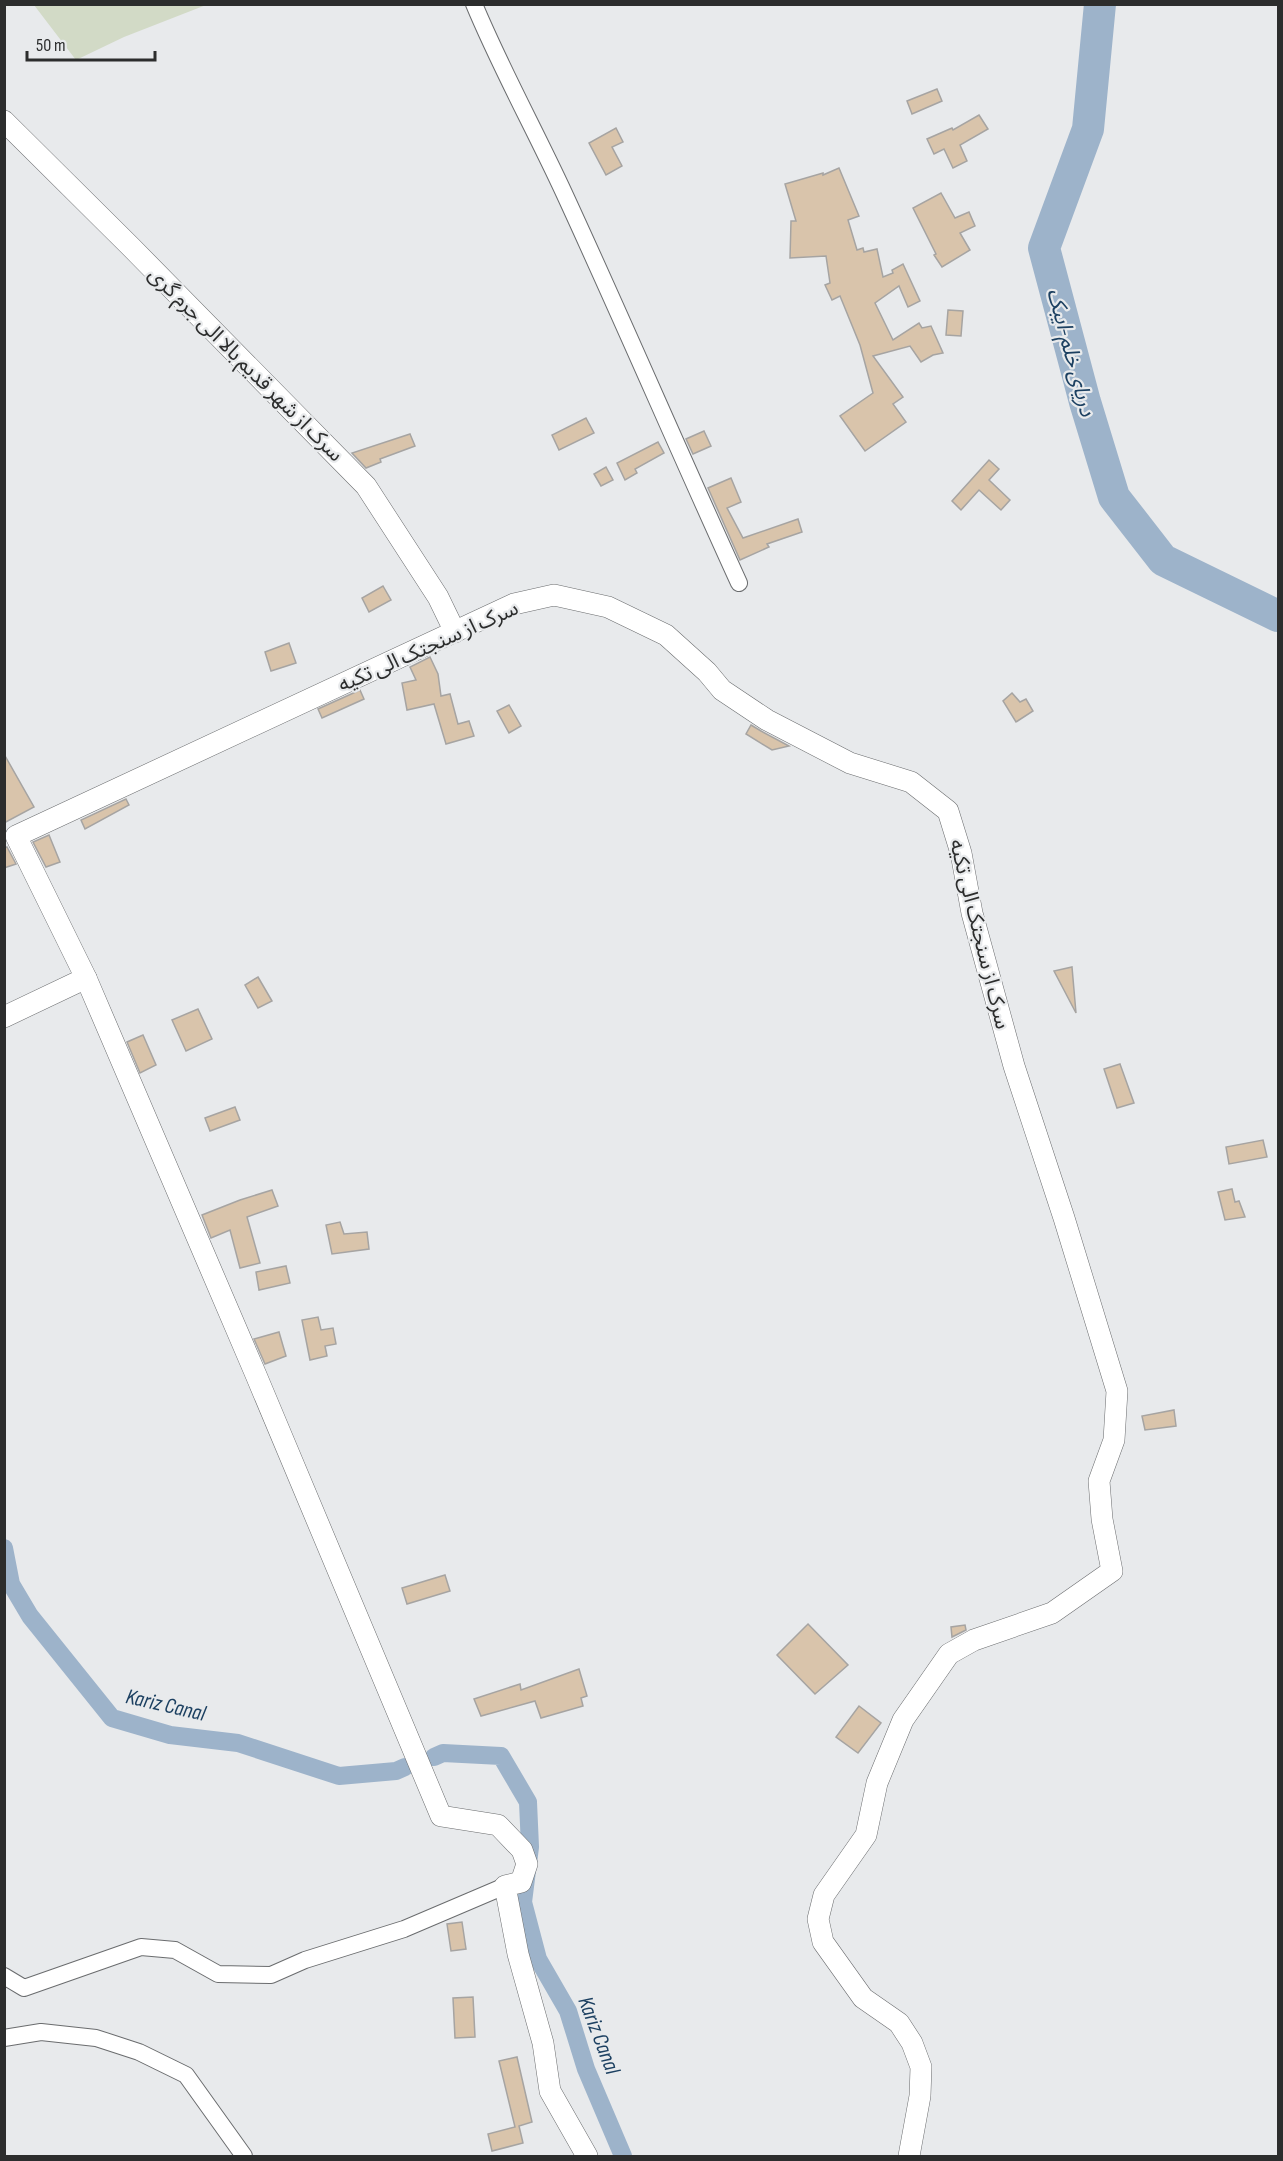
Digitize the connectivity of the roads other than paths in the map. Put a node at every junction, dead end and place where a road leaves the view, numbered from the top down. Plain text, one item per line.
1 (474, 4) edge
2 (4, 121) edge
3 (739, 584) dead end
4 (455, 632) junction
5 (86, 978) junction
6 (4, 1017) edge
7 (505, 1886) junction
8 (4, 1976) edge
9 (4, 2038) edge
10 (244, 2157) edge
11 (587, 2157) edge
12 (909, 2157) edge

1 - 3 street
2 - 4 street, سرک از شهر قدیم بالا الی جرم گری
4 - 5 street, سرک از سنجتک الی تکیه
4 - 12 street, سرک از سنجتک الی تکیه
5 - 6 street
5 - 7 street
7 - 8 street
7 - 11 street
9 - 10 street

